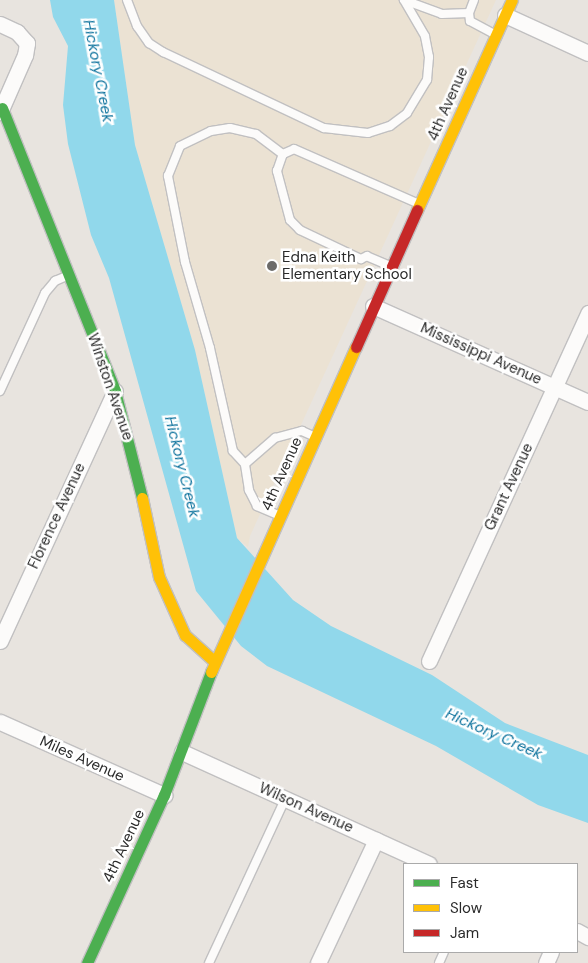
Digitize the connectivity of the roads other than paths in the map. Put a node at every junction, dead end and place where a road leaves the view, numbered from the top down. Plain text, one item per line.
1 (127, 0) edge
2 (404, 0) edge
3 (474, 0) edge
4 (512, 0) edge
5 (469, 13) junction
6 (505, 15) junction
7 (0, 24) edge
8 (496, 35) junction
9 (588, 53) edge
10 (1, 110) edge
11 (283, 154) junction
12 (419, 204) junction
13 (391, 266) junction
14 (69, 276) junction
15 (373, 306) junction
16 (588, 312) edge
17 (555, 386) junction
18 (0, 391) edge
19 (115, 391) junction
20 (588, 402) edge
21 (315, 437) junction
22 (245, 464) junction
23 (280, 516) junction
24 (0, 641) edge
25 (214, 661) junction
26 (428, 661) dead end
27 (0, 722) edge
28 (182, 752) junction
29 (164, 795) junction
30 (285, 799) junction
31 (376, 840) junction
32 (427, 863) edge
33 (86, 963) edge
34 (209, 963) edge
35 (318, 963) edge

1 - 2 lane
2 - 5 lane
3 - 5 lane
4 - 6 street, 4th Avenue
5 - 8 lane
6 - 8 street, 4th Avenue
6 - 9 street
7 - 10 street
8 - 12 street, 4th Avenue
10 - 14 street, Winston Avenue
11 - 12 lane
11 - 13 lane
11 - 22 lane
12 - 13 street, 4th Avenue
13 - 15 street, 4th Avenue
14 - 18 lane
14 - 19 street, Winston Avenue
15 - 17 street, Mississippi Avenue
15 - 21 street, 4th Avenue
16 - 17 street, Grant Avenue
17 - 20 street, Mississippi Avenue
17 - 26 street, Grant Avenue
19 - 24 street, Florence Avenue
19 - 25 street, Winston Avenue
21 - 22 lane
21 - 23 street, 4th Avenue
22 - 23 lane
23 - 25 street, 4th Avenue
25 - 28 street, 4th Avenue
27 - 29 street, Miles Avenue
28 - 29 street, 4th Avenue
28 - 30 street, Wilson Avenue
29 - 33 street, 4th Avenue
30 - 31 street, Wilson Avenue
30 - 34 lane
31 - 32 street, Wilson Avenue
31 - 35 street

